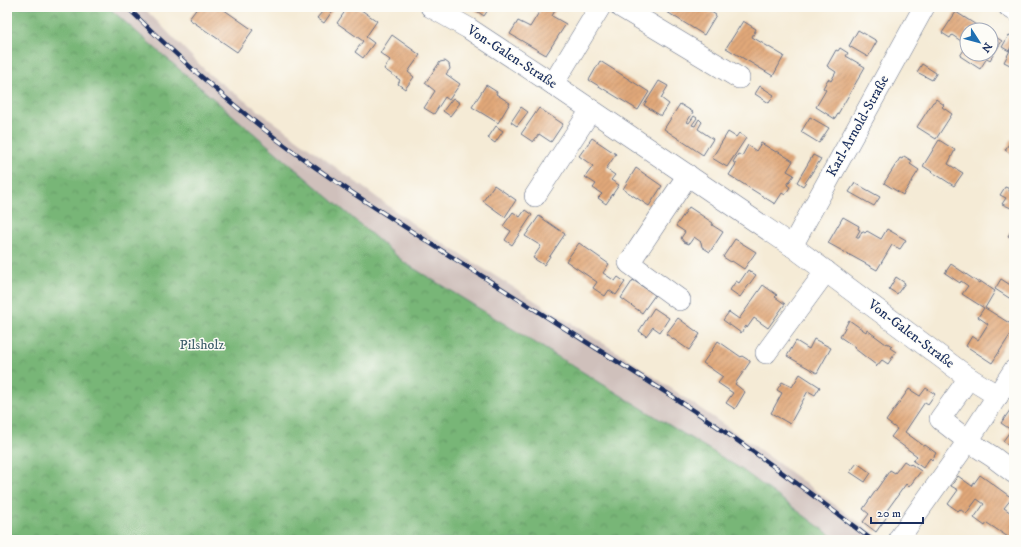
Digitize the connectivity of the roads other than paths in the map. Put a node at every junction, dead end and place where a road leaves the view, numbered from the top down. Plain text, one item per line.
1 (432, 7) edge
2 (600, 7) edge
3 (621, 7) edge
4 (924, 7) edge
5 (1009, 7) edge
6 (1014, 10) edge
7 (739, 78) dead end
8 (553, 84) junction
9 (592, 110) junction
10 (688, 175) junction
11 (536, 196) dead end
12 (792, 246) junction
13 (826, 271) junction
14 (680, 300) dead end
15 (766, 353) dead end
16 (1014, 370) edge
17 (970, 378) junction
18 (998, 396) junction
19 (968, 441) junction
20 (1014, 472) edge
21 (900, 537) dead end

1 - 8 street, Von-Galen-Straße
2 - 8 street
3 - 7 street
4 - 12 street, Karl-Arnold-Straße
5 - 6 street
8 - 9 street, Von-Galen-Straße
9 - 10 street, Von-Galen-Straße
9 - 11 street
10 - 12 street, Von-Galen-Straße
10 - 14 street
12 - 13 street, Von-Galen-Straße
13 - 15 street
13 - 17 street, Von-Galen-Straße
16 - 18 street
17 - 18 street, Von-Galen-Straße
17 - 19 street
18 - 19 street
19 - 20 street
19 - 21 street

